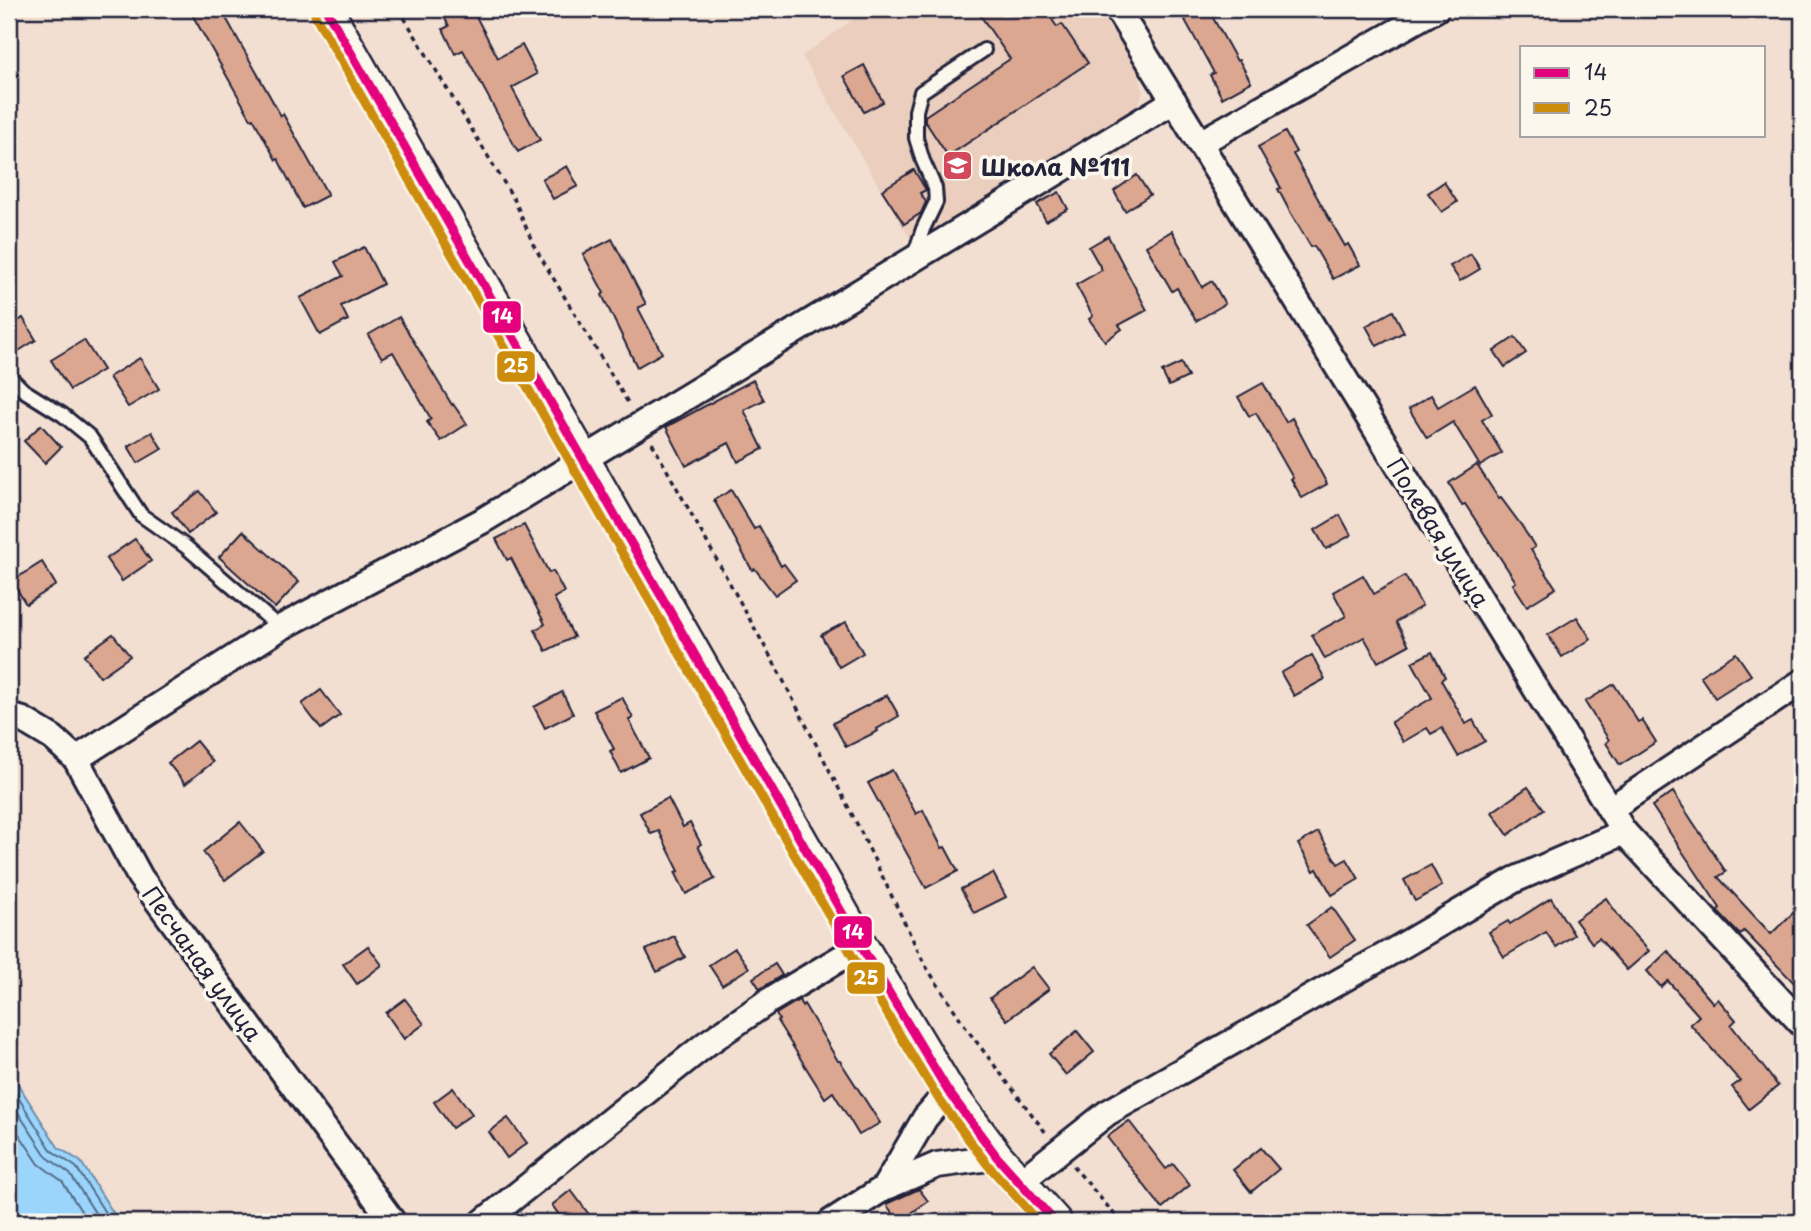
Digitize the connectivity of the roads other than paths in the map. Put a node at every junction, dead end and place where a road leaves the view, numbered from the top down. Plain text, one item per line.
1 (326, 9) edge
2 (1117, 9) edge
3 (1436, 9) edge
4 (984, 50) dead end
5 (1174, 101) junction
6 (1200, 143) junction
7 (912, 260) junction
8 (9, 376) edge
9 (584, 460) junction
10 (280, 628) junction
11 (1802, 682) edge
12 (9, 716) edge
13 (76, 759) junction
14 (1610, 808) junction
15 (1624, 832) junction
16 (861, 946) junction
17 (1802, 1024) edge
18 (948, 1091) junction
19 (997, 1157) junction
20 (1020, 1182) junction
21 (884, 1188) junction
22 (393, 1222) edge
23 (483, 1222) edge
24 (831, 1222) edge
25 (1055, 1222) edge

1 - 9 street
2 - 5 street, Полевая улица
3 - 6 street
4 - 7 lane
5 - 6 street, Полевая улица
5 - 7 street
6 - 14 street, Полевая улица
7 - 9 street
8 - 10 lane
9 - 10 street
9 - 16 street
10 - 13 street
11 - 14 street
12 - 13 street, Песчаная улица
13 - 22 street, Песчаная улица
14 - 15 street, Полевая улица
15 - 17 street, Полевая улица
15 - 20 street
16 - 18 street
16 - 23 street
18 - 19 street
18 - 21 street
19 - 20 street
19 - 21 street
20 - 25 street
21 - 24 street

